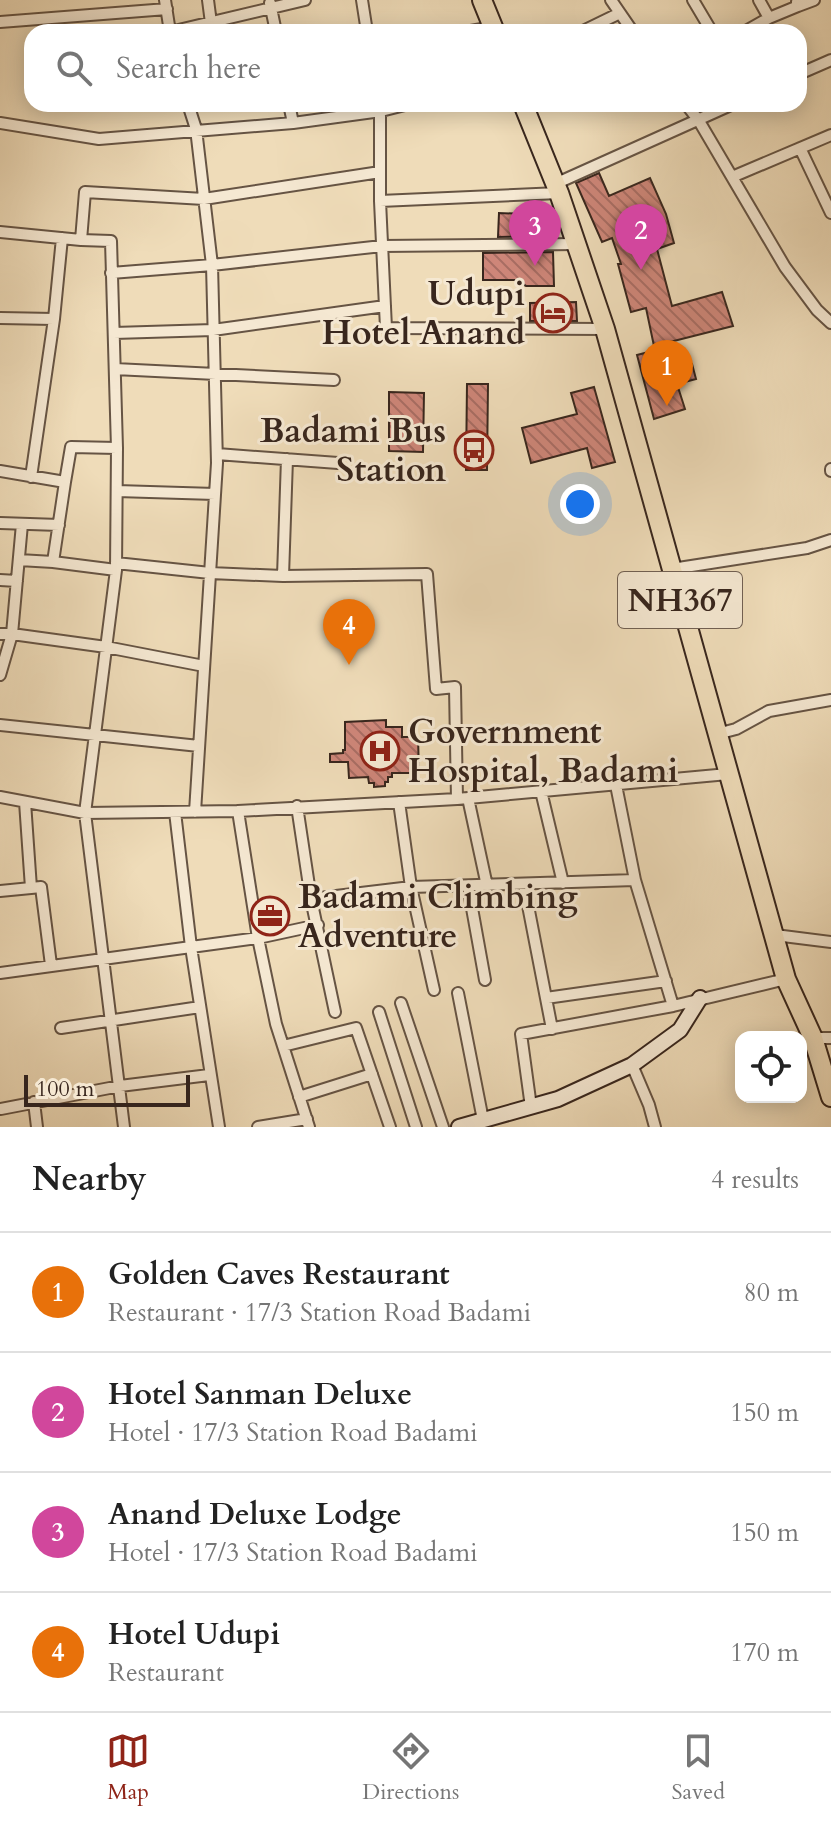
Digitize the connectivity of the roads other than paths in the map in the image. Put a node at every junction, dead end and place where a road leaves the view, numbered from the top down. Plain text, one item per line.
1 (208, 0) edge
2 (305, 0) edge
3 (362, 0) edge
4 (482, 0) edge
5 (611, 0) edge
6 (693, 0) edge
7 (759, 0) edge
8 (814, 0) edge
9 (271, 3) edge
10 (797, 3) edge
11 (166, 5) edge
12 (620, 13) junction
13 (769, 18) junction
14 (0, 22) edge
15 (211, 23) junction
16 (206, 24) edge
17 (275, 24) edge
18 (366, 24) edge
19 (492, 24) edge
20 (597, 24) edge
21 (628, 24) edge
22 (707, 24) edge
23 (758, 24) edge
24 (831, 61) edge
25 (807, 71) edge
26 (191, 112) edge
27 (291, 112) edge
28 (353, 112) edge
29 (380, 112) edge
30 (526, 112) edge
31 (692, 112) edge
32 (717, 112) edge
33 (699, 121) junction
34 (0, 123) edge
35 (293, 123) junction
36 (196, 129) junction
37 (831, 135) edge
38 (800, 148) junction
39 (380, 172) junction
40 (732, 177) junction
41 (557, 188) junction
42 (204, 199) junction
43 (380, 201) junction
44 (831, 213) edge
45 (0, 232) edge
46 (62, 238) junction
47 (81, 240) junction
48 (577, 244) junction
49 (382, 246) junction
50 (212, 265) junction
51 (111, 273) junction
52 (385, 306) junction
53 (0, 318) edge
54 (54, 319) junction
55 (831, 323) edge
56 (605, 329) junction
57 (213, 330) junction
58 (114, 333) junction
59 (115, 369) junction
60 (214, 372) junction
61 (334, 380) dead end
62 (117, 448) junction
63 (217, 454) junction
64 (287, 459) junction
65 (338, 463) dead end
66 (0, 471) edge
67 (31, 477) junction
68 (65, 482) junction
69 (117, 491) junction
70 (215, 494) junction
71 (0, 523) edge
72 (22, 524) junction
73 (59, 525) junction
74 (831, 540) edge
75 (19, 560) junction
76 (53, 562) junction
77 (116, 567) junction
78 (672, 569) junction
79 (210, 573) junction
80 (283, 576) junction
81 (0, 580) edge
82 (17, 581) junction
83 (0, 634) edge
84 (12, 634) junction
85 (106, 647) junction
86 (204, 666) junction
87 (0, 675) edge
88 (831, 700) edge
89 (0, 725) edge
90 (717, 734) junction
91 (94, 736) junction
92 (199, 746) junction
93 (728, 774) junction
94 (616, 785) junction
95 (541, 791) junction
96 (0, 797) edge
97 (462, 798) junction
98 (25, 802) junction
99 (399, 802) junction
100 (297, 806) junction
101 (238, 811) junction
102 (175, 812) junction
103 (195, 812) junction
104 (85, 813) junction
105 (635, 880) junction
106 (563, 883) junction
107 (524, 885) junction
108 (468, 886) junction
109 (487, 886) junction
110 (411, 887) junction
111 (31, 888) junction
112 (0, 891) edge
113 (311, 899) junction
114 (318, 925) junction
115 (775, 935) junction
116 (258, 938) junction
117 (831, 942) edge
118 (191, 947) junction
119 (103, 958) junction
120 (51, 965) junction
121 (0, 973) edge
122 (786, 979) junction
123 (485, 980) dead end
124 (666, 981) junction
125 (434, 990) dead end
126 (458, 993) dead end
127 (546, 998) junction
128 (700, 998) junction
129 (401, 1003) dead end
130 (673, 1006) junction
131 (200, 1007) junction
132 (335, 1012) dead end
133 (379, 1012) dead end
134 (111, 1019) junction
135 (61, 1028) dead end
136 (552, 1029) junction
137 (822, 1038) edge
138 (283, 1046) junction
139 (632, 1065) junction
140 (372, 1074) junction
141 (209, 1075) junction
142 (120, 1086) junction
143 (299, 1097) junction
144 (831, 1097) edge
145 (34, 1102) junction
146 (0, 1107) edge
147 (531, 1107) junction
148 (483, 1120) junction
149 (308, 1123) edge
150 (37, 1127) edge
151 (124, 1127) edge
152 (219, 1127) edge
153 (258, 1127) edge
154 (390, 1127) edge
155 (416, 1127) edge
156 (443, 1127) edge
157 (459, 1127) edge
158 (655, 1127) edge

1 - 15 street
2 - 9 street
3 - 18 street
4 - 19 highway
5 - 12 street
6 - 22 street
7 - 13 street
8 - 10 street
9 - 15 street
9 - 17 street
10 - 13 street
11 - 14 street
12 - 20 street
12 - 21 street
13 - 23 street
15 - 16 street
24 - 25 street
26 - 36 street
27 - 35 street
28 - 35 street
29 - 39 street
30 - 41 highway, NH367
31 - 33 street
32 - 33 street
33 - 40 street
33 - 41 street
34 - 36 street
35 - 36 street
36 - 42 street
37 - 38 street
38 - 40 street
38 - 44 street
39 - 42 street
39 - 43 street
40 - 55 street
41 - 43 street
41 - 48 highway, NH367
42 - 47 street
42 - 50 street
43 - 49 street
45 - 46 street
46 - 47 street
46 - 54 street
47 - 51 street
48 - 49 street
48 - 56 highway, NH367
49 - 50 street
49 - 52 street
50 - 51 street
50 - 57 street
51 - 58 street
52 - 56 street
52 - 57 street
53 - 54 street
54 - 67 street
56 - 78 highway, NH367
57 - 58 street
57 - 60 street
58 - 59 street
59 - 60 street
59 - 62 street
60 - 61 street
60 - 63 street
62 - 68 street
62 - 69 street
63 - 64 street
63 - 70 street
64 - 65 street
64 - 80 street
66 - 67 street
67 - 68 street
68 - 73 street
69 - 70 street
69 - 77 street
70 - 79 street
71 - 72 street
72 - 73 street
72 - 75 street
73 - 76 street
74 - 78 street
75 - 76 street
75 - 82 street
76 - 77 street
77 - 79 street
77 - 85 street
78 - 90 highway, NH367
79 - 80 street
79 - 86 street
80 - 97 street
81 - 82 street
82 - 84 street
83 - 84 street
84 - 85 street
84 - 87 street
85 - 86 street
85 - 91 street
86 - 92 street
88 - 90 street
89 - 91 street
90 - 93 highway, NH367
91 - 92 street
91 - 104 street
92 - 103 street
93 - 94 street
93 - 115 highway, NH367
94 - 95 street
94 - 105 street
95 - 97 street
95 - 106 street
96 - 98 street
97 - 99 street
97 - 109 street
98 - 104 street
98 - 111 street
99 - 100 street
99 - 110 street
100 - 101 street
100 - 113 street
101 - 103 street
101 - 116 street
102 - 103 street
102 - 104 street
102 - 118 street
104 - 119 street
105 - 106 street
105 - 124 street
106 - 107 street
107 - 109 street
107 - 127 street
108 - 109 street
108 - 110 street
108 - 123 street
110 - 113 street
110 - 125 street
111 - 112 street
111 - 120 street
113 - 114 street
114 - 116 street
114 - 132 street
115 - 117 street
115 - 122 highway, NH367
116 - 118 street
116 - 138 street
118 - 119 street
118 - 131 street
119 - 120 street
119 - 134 street
120 - 121 street
122 - 128 street
122 - 137 highway, NH367
124 - 127 street
124 - 130 street
126 - 148 street
127 - 136 street
128 - 130 street
128 - 139 street
129 - 156 street
130 - 136 street
131 - 134 street
131 - 141 street
133 - 155 street
134 - 135 street
134 - 142 street
136 - 147 street
137 - 144 highway, NH367
138 - 140 street
138 - 143 street
139 - 147 street
139 - 158 street
140 - 143 street
140 - 154 street
141 - 142 street
141 - 152 street
142 - 145 street
142 - 151 street
143 - 149 street
145 - 146 street
145 - 150 street
147 - 148 street
148 - 157 street
149 - 153 street

